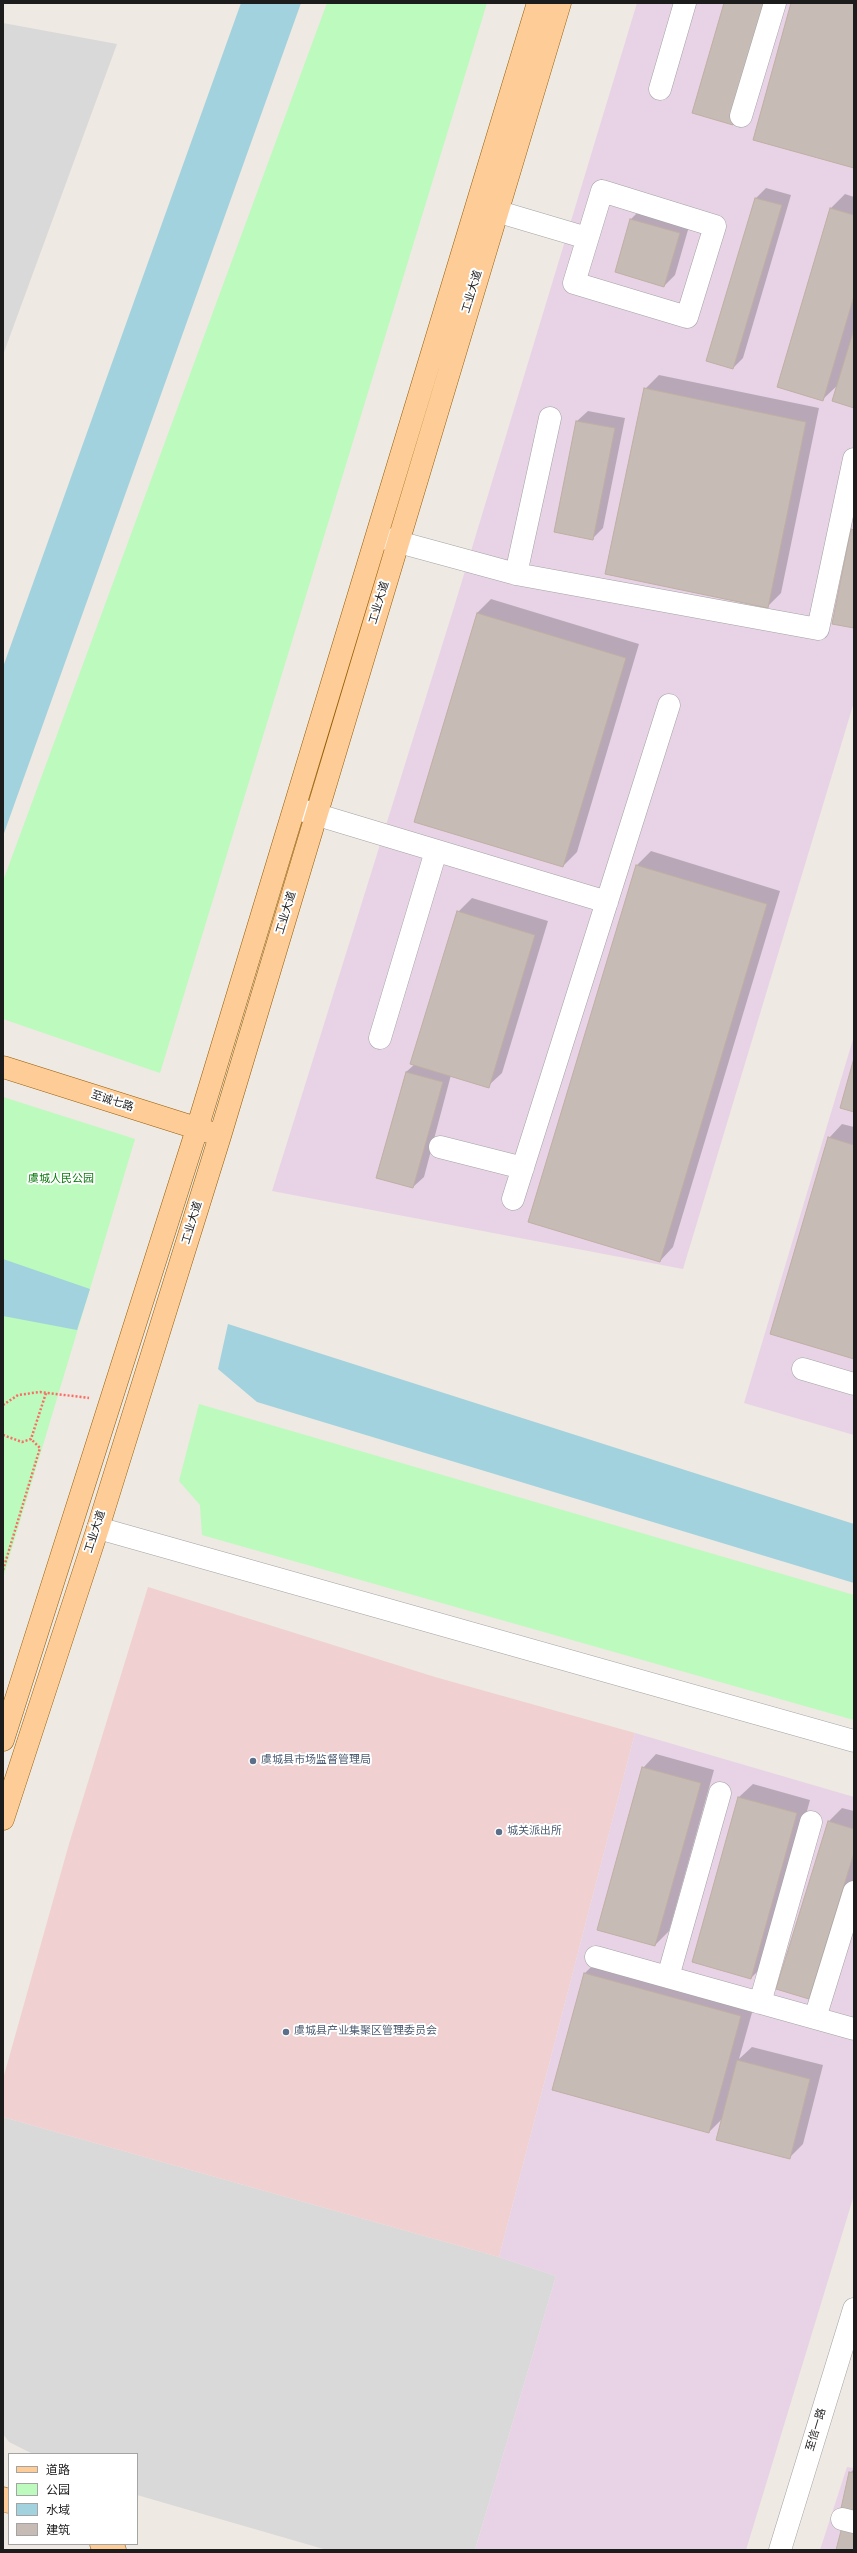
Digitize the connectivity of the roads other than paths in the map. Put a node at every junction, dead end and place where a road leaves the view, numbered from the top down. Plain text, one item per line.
1 (538, 3) edge
2 (560, 3) edge
3 (685, 3) edge
4 (775, 3) edge
5 (660, 89) dead end
6 (741, 116) dead end
7 (477, 205) junction
8 (497, 212) junction
9 (587, 238) junction
10 (550, 418) dead end
11 (854, 459) edge
12 (377, 537) junction
13 (398, 543) junction
14 (516, 574) junction
15 (669, 705) dead end
16 (294, 808) junction
17 (317, 814) junction
18 (436, 851) junction
19 (606, 902) junction
20 (380, 1038) dead end
21 (3, 1068) edge
22 (197, 1129) junction
23 (220, 1136) junction
24 (440, 1146) dead end
25 (523, 1168) junction
26 (513, 1199) dead end
27 (803, 1369) dead end
28 (854, 1384) edge
29 (98, 1528) junction
30 (3, 1740) edge
31 (854, 1741) edge
32 (720, 1793) dead end
33 (3, 1819) edge
34 (811, 1822) dead end
35 (854, 1892) edge
36 (596, 1957) dead end
37 (668, 1977) junction
38 (760, 2003) junction
39 (815, 2018) junction
40 (854, 2029) edge
41 (854, 2309) edge
42 (103, 2545) edge
43 (115, 2550) edge
44 (780, 2550) edge

1 - 7 main road
2 - 8 main road, 工业大道
3 - 5 street
4 - 6 street
7 - 8 street
7 - 12 main road
8 - 9 street
8 - 13 main road, 工业大道
9 - 9 street
10 - 14 street
11 - 14 street
12 - 13 street
12 - 16 main road
13 - 14 street
13 - 17 main road, 工业大道
15 - 19 street
16 - 17 street
16 - 22 main road
17 - 18 street
17 - 23 main road, 工业大道
18 - 19 street
18 - 20 street
19 - 25 street
21 - 22 main road, 至诚七路
22 - 23 main road, 至诚七路
22 - 30 main road
23 - 29 main road, 工业大道
24 - 25 street
25 - 26 street
27 - 28 street
29 - 31 street
29 - 33 main road, 工业大道
32 - 37 street
34 - 38 street
35 - 39 street
36 - 37 street
37 - 38 street
38 - 39 street
39 - 40 street
41 - 44 street, 至信一路
42 - 43 main road

